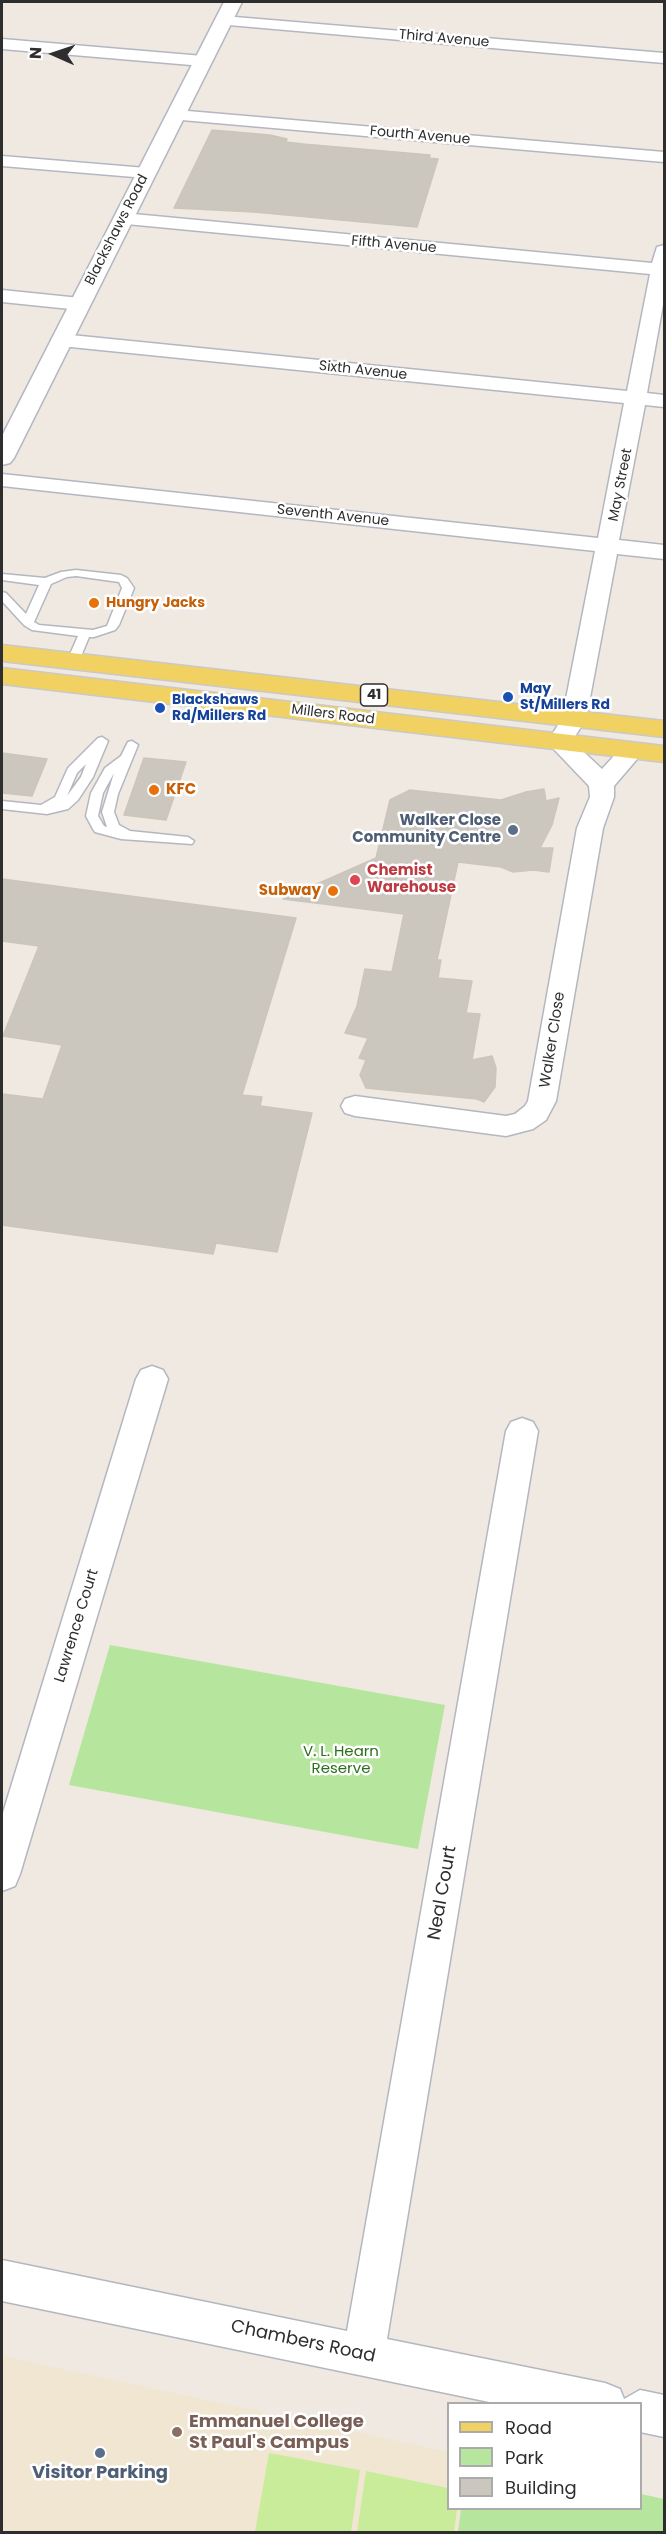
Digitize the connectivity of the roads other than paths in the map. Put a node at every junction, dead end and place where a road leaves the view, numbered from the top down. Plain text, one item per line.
1 (233, 2) edge
2 (223, 21) junction
3 (2, 44) edge
4 (664, 58) edge
5 (203, 61) junction
6 (176, 115) junction
7 (664, 157) edge
8 (2, 161) edge
9 (146, 174) junction
10 (123, 219) junction
11 (663, 264) edge
12 (2, 296) edge
13 (80, 304) junction
14 (61, 340) junction
15 (637, 398) junction
16 (664, 401) edge
17 (2, 457) edge
18 (2, 480) edge
19 (609, 546) junction
20 (664, 552) edge
21 (2, 577) edge
22 (46, 582) junction
23 (2, 595) edge
24 (28, 623) junction
25 (84, 634) junction
26 (2, 653) edge
27 (73, 661) junction
28 (2, 676) edge
29 (574, 719) junction
30 (664, 729) edge
31 (102, 741) dead end
32 (572, 743) junction
33 (132, 745) dead end
34 (632, 751) junction
35 (664, 754) edge
36 (601, 785) junction
37 (2, 806) edge
38 (188, 841) dead end
39 (355, 1106) dead end
40 (152, 1379) dead end
41 (522, 1431) dead end
42 (2, 1874) edge
43 (2, 2281) edge
44 (363, 2354) junction
45 (600, 2402) edge
46 (642, 2411) edge
47 (664, 2416) edge

1 - 2 main road, Blackshaws Road
2 - 4 street, Third Avenue
2 - 5 main road, Blackshaws Road
3 - 5 street
5 - 6 main road, Blackshaws Road
6 - 7 street, Fourth Avenue
6 - 9 main road, Blackshaws Road
8 - 9 street
9 - 10 main road, Blackshaws Road
10 - 11 street, Fifth Avenue
10 - 13 main road, Blackshaws Road
11 - 15 street, May Street
12 - 13 street
13 - 14 main road, Blackshaws Road
14 - 15 street, Sixth Avenue
14 - 17 main road, Blackshaws Road
15 - 16 street, Sixth Avenue
15 - 19 street, May Street
18 - 19 street, Seventh Avenue
19 - 20 street, Seventh Avenue
19 - 29 street, May Street
21 - 22 lane
22 - 24 lane
22 - 25 lane
23 - 24 lane
24 - 25 lane
25 - 27 lane
26 - 27 main road, Millers Road / 41
27 - 29 main road, Millers Road / 41
28 - 32 main road, Millers Road / 41
29 - 30 main road, Millers Road / 41
29 - 32 street
31 - 37 lane
32 - 34 main road, Millers Road / 41
32 - 36 street
33 - 38 lane
34 - 35 main road, Millers Road / 41
34 - 36 street
36 - 39 street, Walker Close
40 - 42 street, Lawrence Court
41 - 44 street, Neal Court
43 - 44 street, Chambers Road
44 - 45 street, Chambers Road
46 - 47 street

